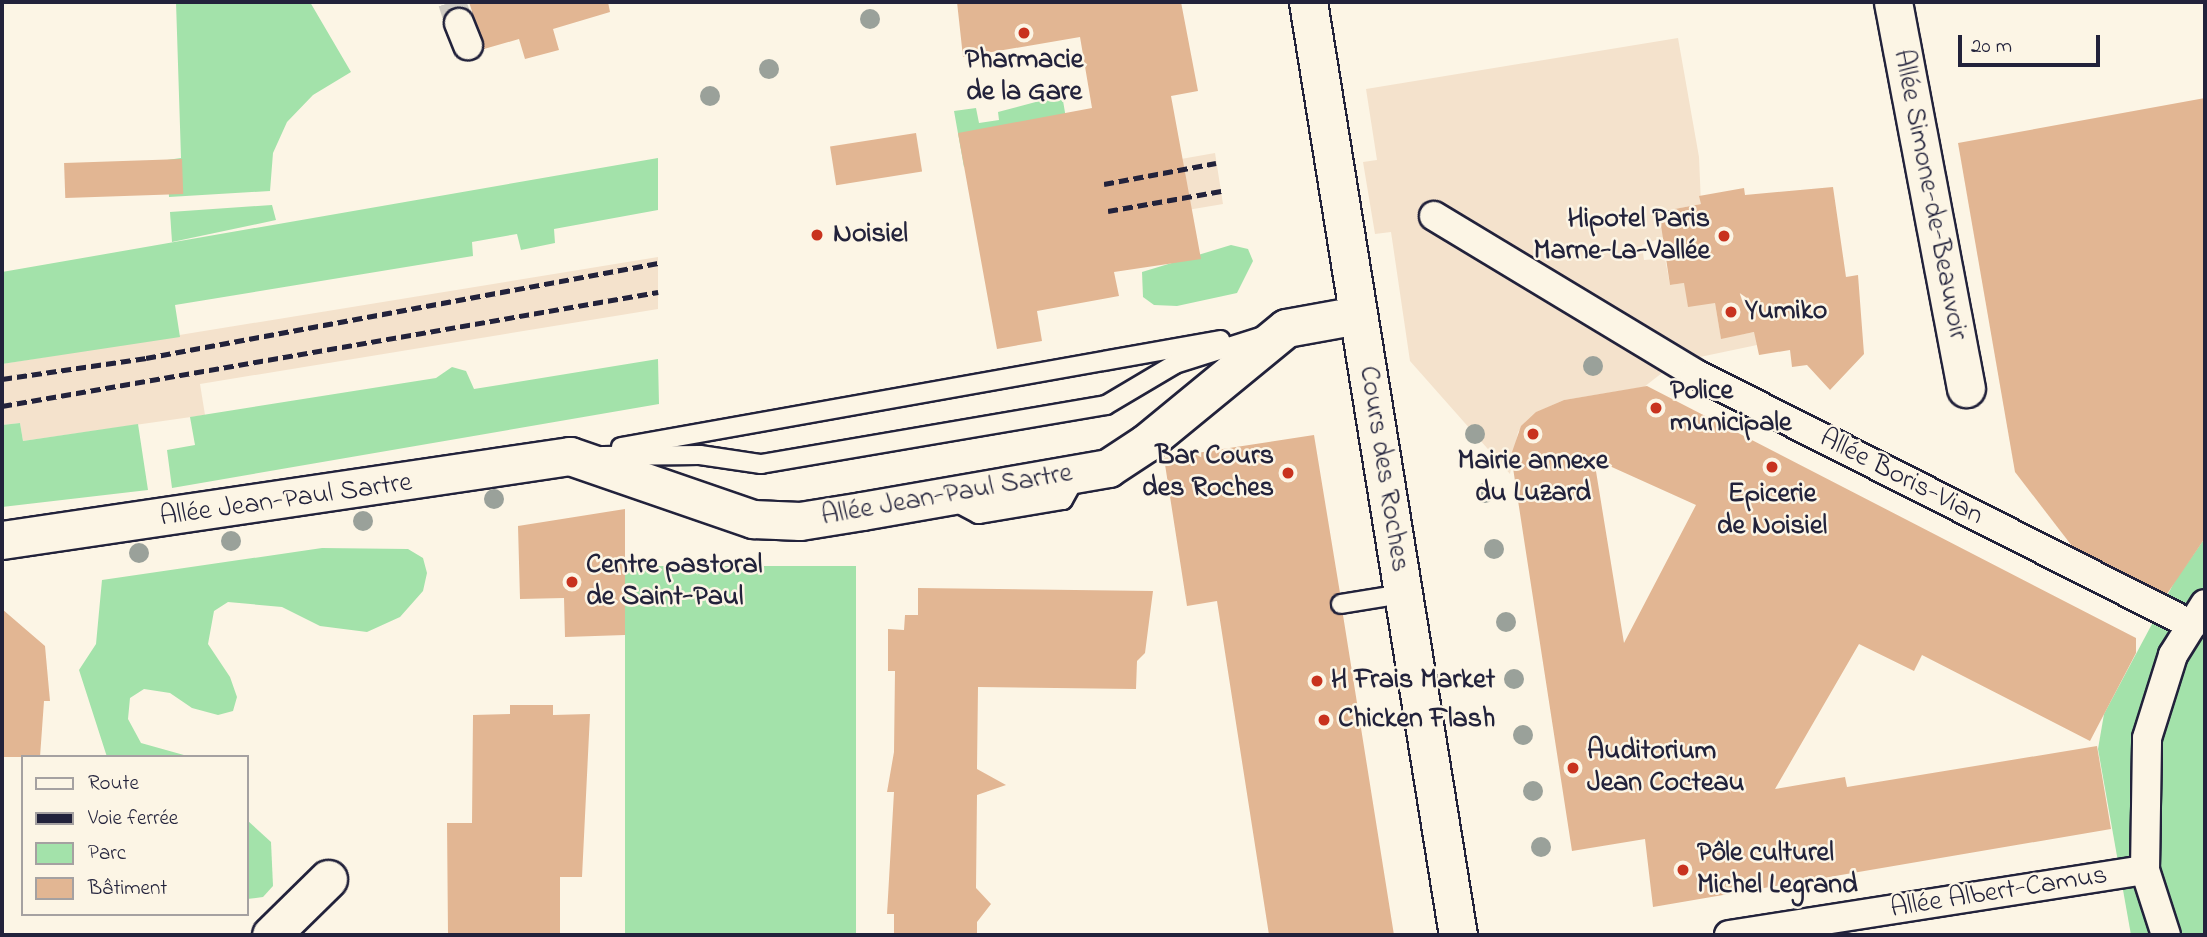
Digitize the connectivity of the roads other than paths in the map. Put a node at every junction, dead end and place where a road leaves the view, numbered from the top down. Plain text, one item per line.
1 (1308, 2) edge
2 (1893, 2) edge
3 (1434, 216) dead end
4 (1358, 315) junction
5 (1286, 328) junction
6 (1966, 388) dead end
7 (570, 456) junction
8 (2, 540) edge
9 (1403, 594) junction
10 (1341, 604) dead end
11 (2198, 615) edge
12 (2145, 870) junction
13 (328, 879) dead end
14 (271, 935) edge
15 (1458, 935) edge
16 (1729, 935) edge
17 (2166, 935) edge

1 - 4 street, Cours des Roches
2 - 6 street, Allée Simone-de-Beauvoir
3 - 11 street, Allée Boris-Vian
4 - 5 street, Allée Jean-Paul Sartre
4 - 9 street, Cours des Roches
5 - 7 lane, Allée Jean-Paul Sartre
5 - 7 lane
5 - 7 street, Allée Jean-Paul Sartre
7 - 8 street, Allée Jean-Paul Sartre
9 - 10 lane
9 - 15 street, Cours des Roches
11 - 12 street
12 - 16 street, Allée Albert-Camus
12 - 17 street
13 - 14 street

